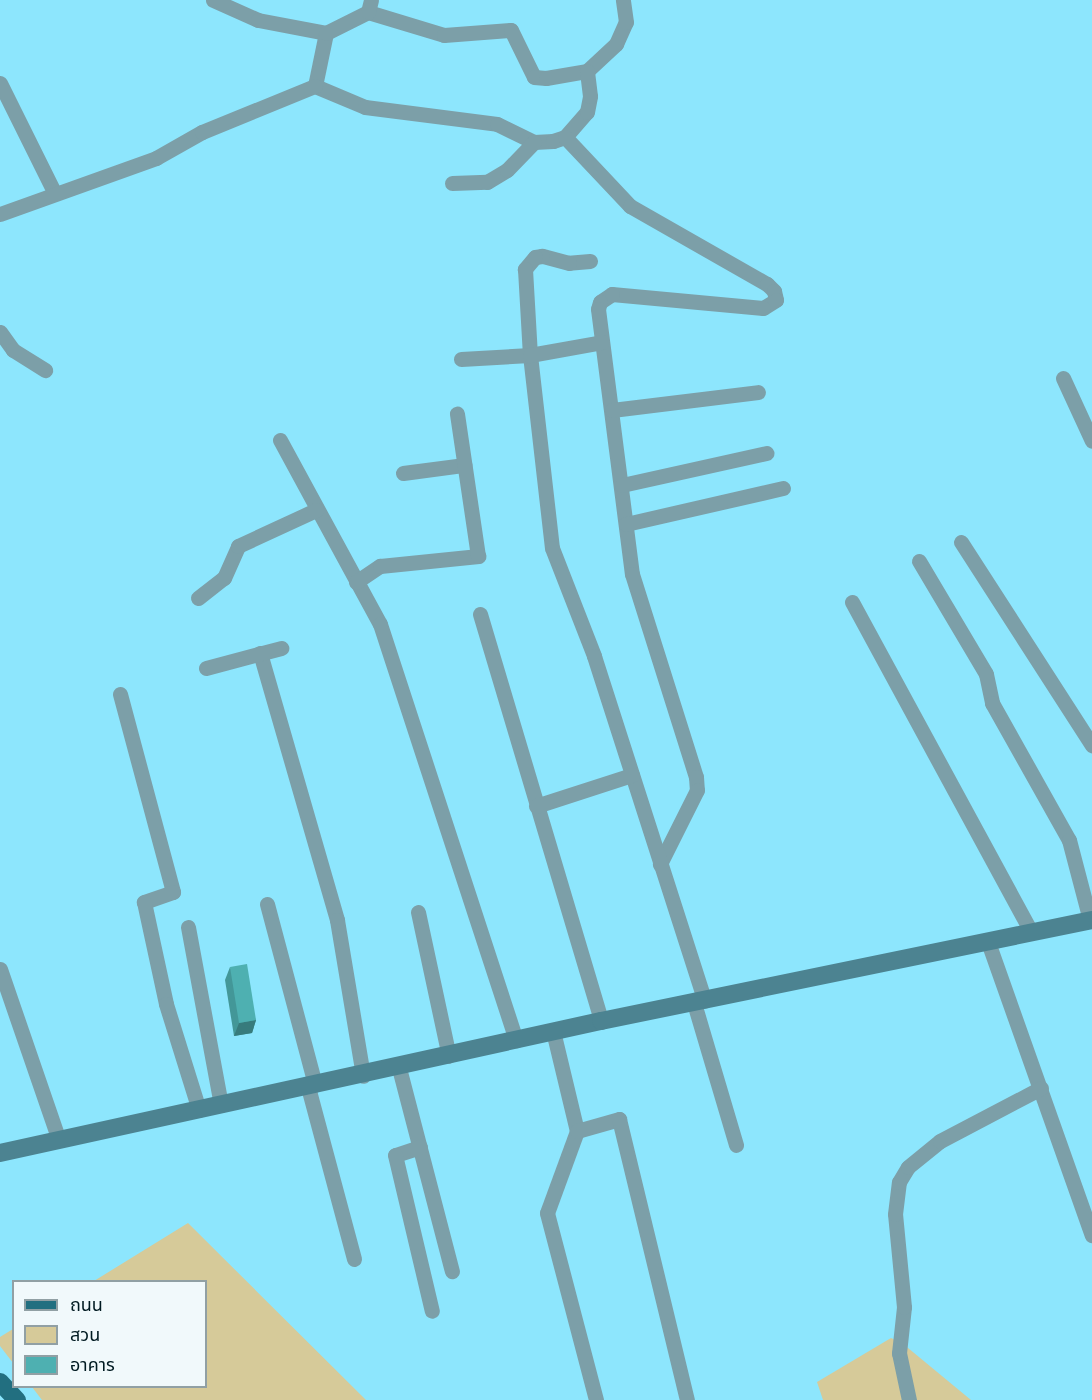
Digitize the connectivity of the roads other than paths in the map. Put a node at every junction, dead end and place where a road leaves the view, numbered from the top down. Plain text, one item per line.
1 (213, 0) edge
2 (623, 0) edge
3 (370, 6) edge
4 (326, 33) junction
5 (586, 71) junction
6 (0, 83) edge
7 (315, 86) junction
8 (565, 137) junction
9 (534, 142) junction
10 (452, 183) dead end
11 (54, 192) junction
12 (0, 214) edge
13 (590, 261) dead end
14 (0, 332) edge
15 (602, 342) junction
16 (530, 355) junction
17 (461, 359) dead end
18 (45, 370) dead end
19 (1063, 378) dead end
20 (758, 392) dead end
21 (612, 410) junction
22 (457, 414) dead end
23 (280, 440) dead end
24 (1092, 441) edge
25 (766, 453) dead end
26 (464, 465) junction
27 (404, 473) dead end
28 (622, 485) junction
29 (783, 488) dead end
30 (316, 510) junction
31 (626, 524) junction
32 (961, 542) dead end
33 (919, 561) dead end
34 (356, 582) junction
35 (198, 598) dead end
36 (852, 602) dead end
37 (480, 614) dead end
38 (282, 648) dead end
39 (261, 653) junction
40 (206, 669) dead end
41 (120, 694) dead end
42 (1092, 745) edge
43 (632, 775) junction
44 (536, 806) junction
45 (660, 864) junction
46 (267, 904) dead end
47 (418, 912) dead end
48 (1091, 920) edge
49 (188, 927) dead end
50 (1031, 932) junction
51 (988, 942) junction
52 (0, 969) edge
53 (700, 1002) junction
54 (601, 1021) junction
55 (553, 1031) junction
56 (516, 1040) junction
57 (449, 1056) junction
58 (399, 1068) junction
59 (363, 1076) junction
60 (311, 1086) junction
61 (1041, 1088) junction
62 (221, 1105) junction
63 (199, 1110) junction
64 (578, 1131) junction
65 (59, 1140) junction
66 (736, 1145) dead end
67 (420, 1147) junction
68 (0, 1153) edge
69 (1092, 1235) edge
70 (446, 1248) junction
71 (418, 1255) junction
72 (354, 1259) dead end
73 (452, 1271) dead end
74 (432, 1311) dead end
75 (0, 1368) edge
76 (12, 1380) edge
77 (0, 1382) edge
78 (20, 1388) edge
79 (17, 1400) edge
80 (31, 1400) edge
81 (596, 1400) edge
82 (687, 1400) edge
83 (909, 1400) edge

1 - 4 street
2 - 5 street
3 - 4 street
3 - 5 street
4 - 7 street
5 - 8 street
6 - 11 street
7 - 9 street
7 - 11 street
8 - 9 street
8 - 15 street
9 - 10 street
11 - 12 street
13 - 16 street
14 - 18 street
15 - 16 street
15 - 21 street
16 - 17 street
16 - 43 street
19 - 24 street
20 - 21 street
21 - 28 street
22 - 26 street
23 - 30 street
25 - 28 street
26 - 27 street
26 - 34 street
28 - 31 street
29 - 31 street
30 - 34 street
30 - 35 street
31 - 45 street
32 - 42 street
33 - 48 street
34 - 56 street
36 - 50 street
37 - 44 street
38 - 39 street
39 - 40 street
39 - 59 street
41 - 63 street
43 - 44 street
43 - 45 street
44 - 54 street
45 - 53 street
46 - 60 street
47 - 57 street
48 - 50 street
49 - 62 street
50 - 51 street
51 - 53 street
51 - 61 street
52 - 65 street
53 - 54 street
53 - 66 street
54 - 55 street
55 - 56 street
55 - 64 street
56 - 57 street
57 - 58 street
58 - 59 street
58 - 67 street
59 - 60 street
60 - 62 street
60 - 72 street
61 - 69 street
61 - 83 street
62 - 63 street
63 - 65 street
64 - 81 street
64 - 82 street
65 - 68 street
67 - 70 street
67 - 71 street
70 - 71 street
70 - 73 street
71 - 74 street
75 - 76 main road
77 - 79 main road
78 - 80 main road

